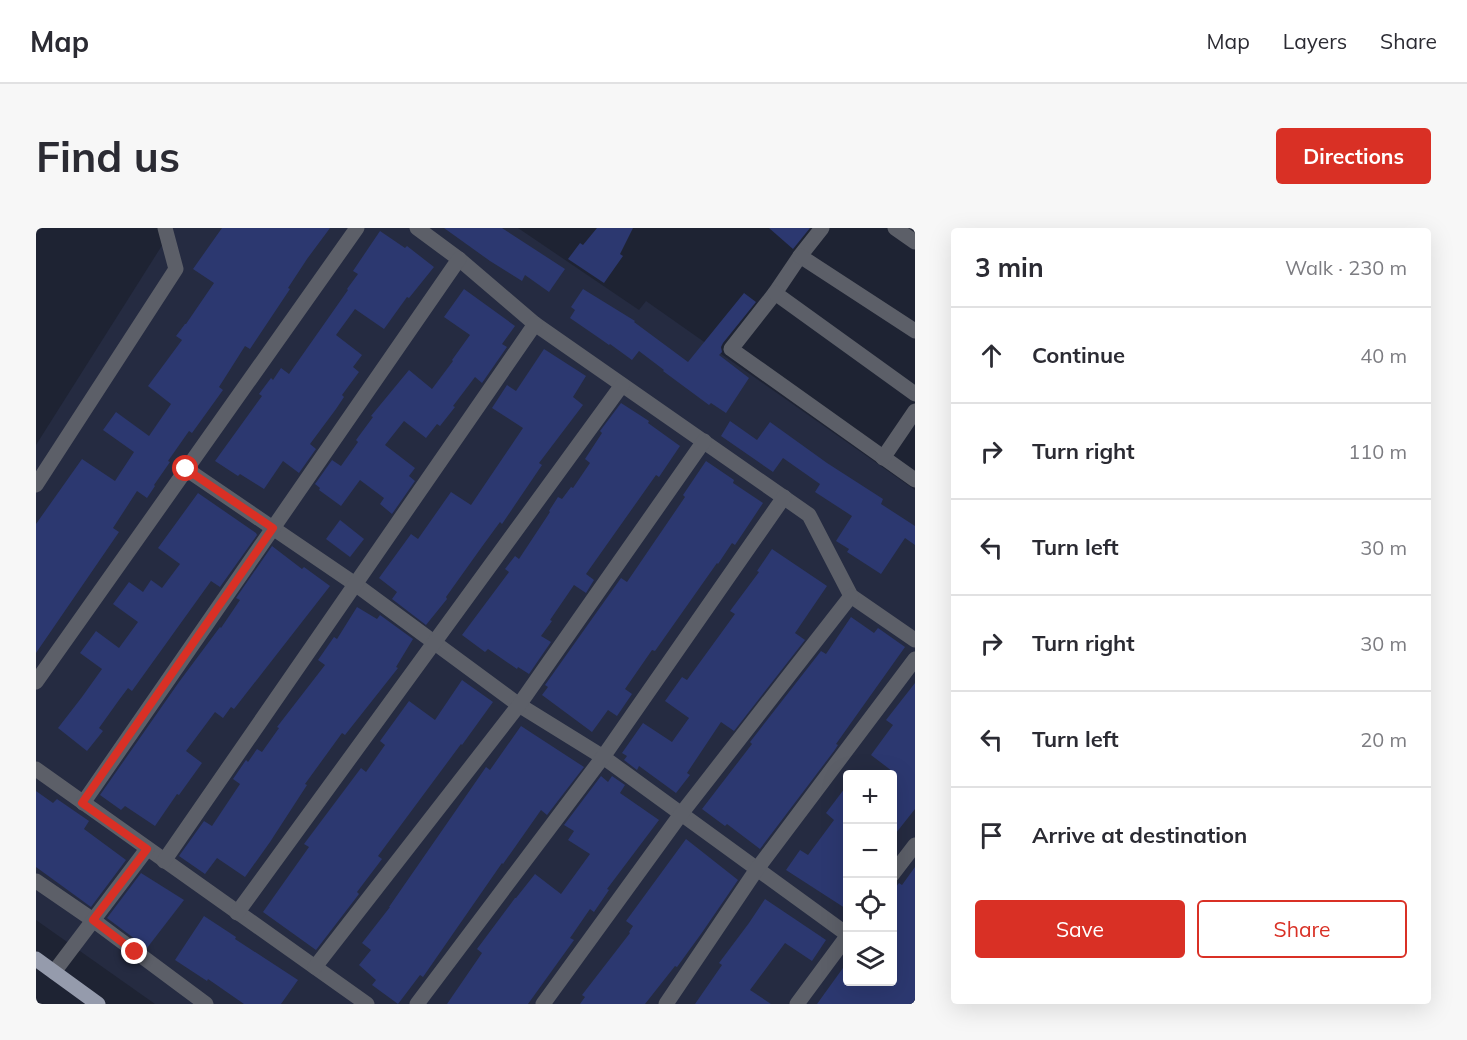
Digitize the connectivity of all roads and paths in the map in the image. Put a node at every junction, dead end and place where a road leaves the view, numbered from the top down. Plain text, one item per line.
1 (165, 228) edge
2 (357, 228) edge
3 (417, 228) edge
4 (822, 228) edge
5 (895, 228) edge
6 (915, 242) edge
7 (800, 256) junction
8 (459, 259) junction
9 (775, 293) junction
10 (535, 324) junction
11 (915, 331) edge
12 (622, 385) junction
13 (915, 394) edge
14 (915, 411) edge
15 (704, 441) junction
16 (883, 458) junction
17 (186, 469) junction
18 (915, 480) edge
19 (36, 485) edge
20 (784, 496) junction
21 (273, 528) junction
22 (355, 584) junction
23 (850, 596) junction
24 (915, 640) edge
25 (435, 642) junction
26 (915, 659) edge
27 (36, 682) edge
28 (519, 705) junction
29 (603, 757) junction
30 (36, 769) edge
31 (82, 803) junction
32 (681, 814) junction
33 (915, 845) edge
34 (147, 849) junction
35 (164, 861) junction
36 (897, 868) edge
37 (757, 869) junction
38 (36, 881) edge
39 (237, 913) junction
40 (93, 920) junction
41 (844, 932) edge
42 (843, 942) edge
43 (36, 959) edge
44 (315, 967) junction
45 (54, 972) junction
46 (98, 1004) edge
47 (206, 1004) edge
48 (367, 1004) edge
49 (417, 1004) edge
50 (543, 1004) edge
51 (666, 1004) edge
52 (797, 1004) edge

1 - 19 lane
2 - 17 lane
3 - 8 lane
4 - 7 lane
5 - 6 lane
7 - 9 lane
7 - 11 lane
8 - 10 lane
8 - 21 lane
9 - 13 lane
9 - 16 lane
10 - 12 lane
10 - 22 lane
12 - 15 lane
12 - 25 lane
14 - 16 lane
15 - 20 lane
15 - 28 lane
16 - 18 lane
17 - 21 lane
17 - 27 lane
20 - 23 lane
20 - 29 lane
21 - 22 lane
21 - 31 lane
22 - 25 lane
22 - 35 lane
23 - 24 lane
23 - 32 lane
25 - 28 lane
25 - 39 lane
26 - 37 lane
28 - 29 lane
28 - 44 lane
29 - 32 lane
29 - 49 lane
30 - 31 lane
31 - 34 lane
32 - 37 lane
32 - 50 lane
33 - 36 lane
34 - 35 lane
34 - 40 lane
35 - 39 lane
37 - 41 lane
37 - 51 lane
38 - 40 lane
39 - 44 lane
40 - 45 lane
40 - 47 lane
42 - 52 lane
43 - 45 main road
44 - 48 lane
45 - 46 main road

